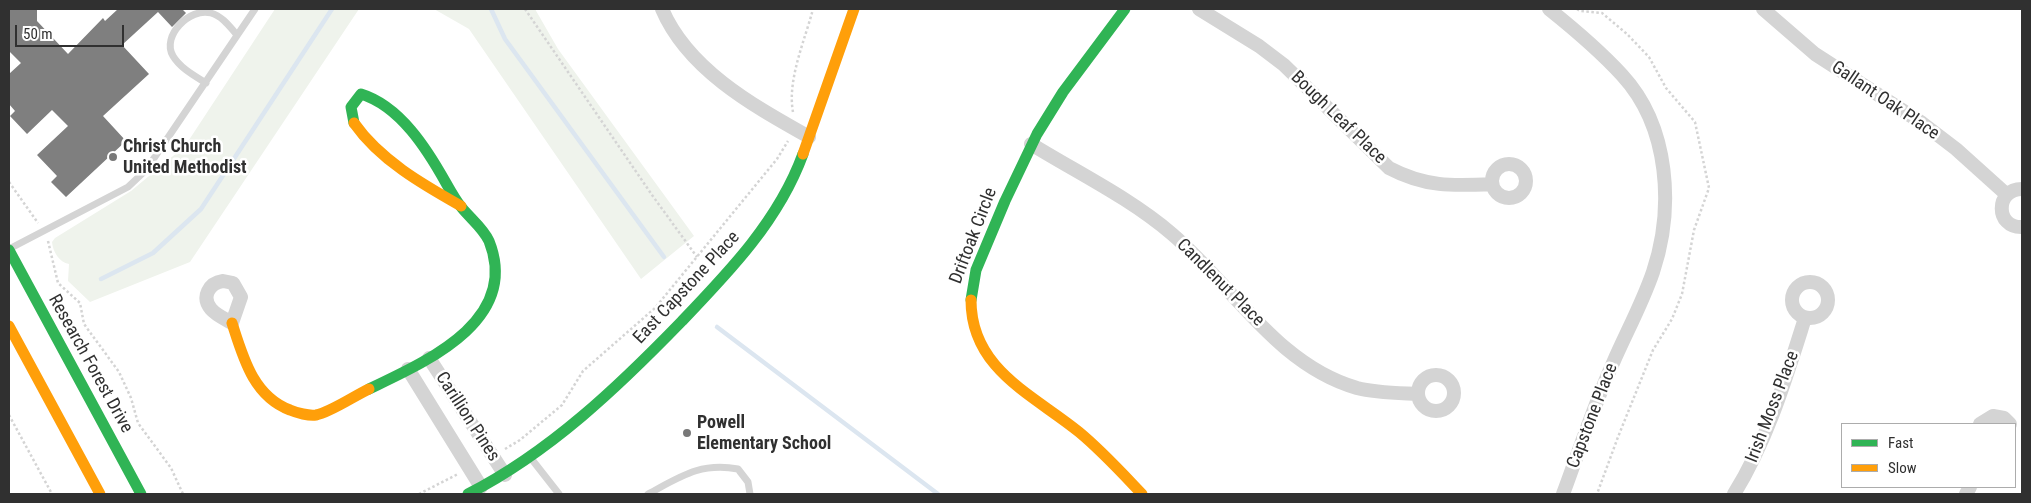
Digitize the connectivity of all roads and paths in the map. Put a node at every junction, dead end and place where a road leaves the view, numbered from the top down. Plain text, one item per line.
1 (255, 9) edge
2 (526, 9) edge
3 (662, 9) edge
4 (813, 9) edge
5 (854, 9) edge
6 (1125, 9) edge
7 (1200, 9) edge
8 (1763, 9) edge
9 (1557, 11) edge
10 (238, 36) junction
11 (206, 83) junction
12 (793, 128) junction
13 (809, 137) junction
14 (1031, 144) junction
15 (9, 182) edge
16 (1492, 184) dead end
17 (2022, 188) edge
18 (2006, 194) junction
19 (461, 206) junction
20 (2022, 227) edge
21 (43, 231) junction
22 (9, 250) edge
23 (697, 257) junction
24 (1805, 318) dead end
25 (232, 323) dead end
26 (9, 326) edge
27 (429, 358) junction
28 (408, 369) junction
29 (1418, 394) dead end
30 (9, 415) edge
31 (1982, 423) edge
32 (2009, 423) edge
33 (492, 456) junction
34 (530, 456) junction
35 (469, 469) junction
36 (505, 475) junction
37 (481, 488) junction
38 (52, 494) edge
39 (100, 494) edge
40 (141, 494) edge
41 (183, 494) edge
42 (419, 494) edge
43 (468, 494) edge
44 (559, 494) edge
45 (648, 494) edge
46 (750, 494) edge
47 (1142, 494) edge
48 (1563, 494) edge
49 (1734, 494) edge

1 - 10 lane
2 - 23 path
3 - 12 street
4 - 12 path
5 - 13 street, East Capstone Place
6 - 14 street, Driftoak Circle
7 - 16 street, Bough Leaf Place
8 - 18 street, Gallant Oak Place
9 - 48 street, Capstone Place
10 - 11 lane
10 - 11 lane
11 - 21 lane
12 - 13 street
12 - 23 path
13 - 34 street, East Capstone Place
14 - 29 street, Candlenut Place
14 - 47 street, Driftoak Circle
15 - 21 path
17 - 18 street
18 - 20 street
19 - 19 street
19 - 27 street
21 - 22 lane
21 - 41 path
22 - 40 street, Research Forest Drive
23 - 33 path
24 - 49 street, Irish Moss Place
25 - 28 street
26 - 39 street
27 - 28 street
27 - 33 street, Carillion Pines
28 - 35 street, Carillion Pines
30 - 38 path
31 - 32 street
33 - 36 street, Carillion Pines
34 - 36 street, East Capstone Place
34 - 44 lane
35 - 37 street, Carillion Pines
35 - 42 path
36 - 37 street, East Capstone Place
37 - 43 street, East Capstone Place
45 - 46 lane

